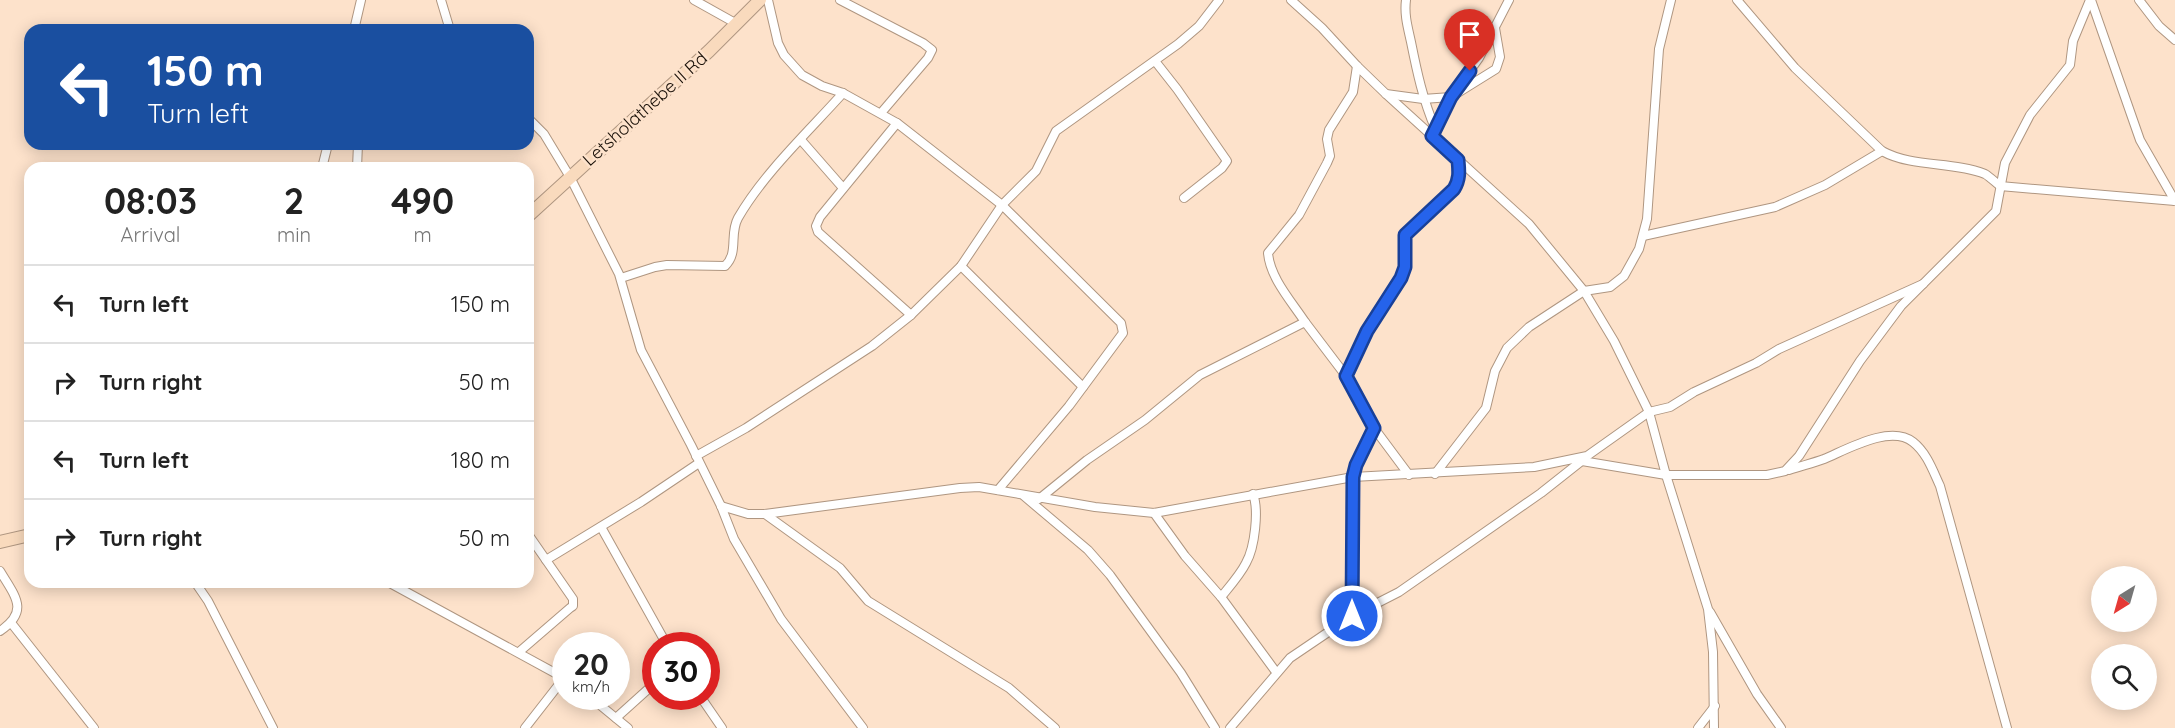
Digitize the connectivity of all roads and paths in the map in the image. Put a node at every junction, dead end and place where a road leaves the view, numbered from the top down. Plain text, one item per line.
1 (361, 0) edge
2 (441, 0) edge
3 (694, 0) edge
4 (760, 0) edge
5 (768, 0) edge
6 (840, 0) edge
7 (1219, 0) edge
8 (1291, 0) edge
9 (1406, 0) edge
10 (1509, 0) edge
11 (1671, 0) edge
12 (1737, 0) edge
13 (2090, 0) edge
14 (2139, 0) edge
15 (355, 24) edge
16 (448, 24) edge
17 (737, 24) junction
18 (1495, 28) junction
19 (2175, 40) edge
20 (1155, 61) junction
21 (1357, 66) junction
22 (843, 93) junction
23 (1386, 94) junction
24 (1451, 97) junction
25 (1423, 99) junction
26 (881, 113) junction
27 (897, 123) junction
28 (534, 124) edge
29 (1434, 132) junction
30 (801, 140) junction
31 (1882, 151) junction
32 (1458, 160) junction
33 (570, 177) junction
34 (2000, 186) junction
35 (843, 188) junction
36 (1184, 198) dead end
37 (2175, 201) edge
38 (1002, 205) junction
39 (534, 210) edge
40 (1643, 236) junction
41 (961, 266) junction
42 (621, 278) junction
43 (1923, 284) junction
44 (1584, 291) junction
45 (911, 315) junction
46 (1305, 322) junction
47 (1346, 376) junction
48 (1083, 387) junction
49 (1649, 412) junction
50 (1374, 428) junction
51 (698, 459) junction
52 (1585, 459) junction
53 (1785, 471) junction
54 (1435, 474) junction
55 (1409, 475) junction
56 (1666, 475) junction
57 (1353, 477) junction
58 (998, 490) junction
59 (1253, 494) junction
60 (1024, 496) junction
61 (1039, 499) junction
62 (721, 506) junction
63 (1154, 513) junction
64 (765, 514) junction
65 (601, 527) junction
66 (24, 536) edge
67 (0, 542) edge
68 (534, 543) edge
69 (546, 560) junction
70 (0, 571) edge
71 (199, 588) edge
72 (399, 588) edge
73 (1221, 597) junction
74 (1708, 609) junction
75 (1352, 616) junction
76 (12, 624) junction
77 (0, 632) edge
78 (660, 632) edge
79 (519, 652) junction
80 (552, 671) edge
81 (1276, 672) junction
82 (552, 695) edge
83 (642, 695) edge
84 (1715, 706) junction
85 (606, 710) edge
86 (710, 710) edge
87 (616, 718) junction
88 (527, 727) edge
89 (859, 727) edge
90 (94, 728) edge
91 (273, 728) edge
92 (627, 728) edge
93 (722, 728) edge
94 (1055, 728) edge
95 (1215, 728) edge
96 (1230, 728) edge
97 (1698, 728) edge
98 (1714, 728) edge
99 (1781, 728) edge
100 (2007, 728) edge

1 - 15 street
2 - 16 street
3 - 17 street
4 - 17 street, Letsholathebe II Rd
5 - 22 street
6 - 26 street
7 - 20 street
8 - 21 street
9 - 25 street
10 - 18 street
11 - 40 street
12 - 31 street
13 - 34 street
13 - 37 street
14 - 19 street
17 - 33 street, Letsholathebe II Rd
18 - 24 street
18 - 24 street
20 - 36 street
20 - 38 street
21 - 23 street
21 - 46 street
22 - 26 street
22 - 30 street
23 - 25 street
23 - 29 street
24 - 25 street
24 - 29 street
25 - 29 street
26 - 27 street
27 - 35 street
27 - 38 street
28 - 33 street
29 - 32 street
30 - 35 street
30 - 42 street
31 - 34 street
31 - 40 street
32 - 44 street
32 - 47 street
33 - 39 street, Letsholathebe II Rd
33 - 42 street
34 - 37 street
34 - 43 street
35 - 45 street
38 - 41 street
38 - 48 street
40 - 44 street
41 - 45 street
41 - 48 street
42 - 51 street
43 - 49 street
43 - 53 street
44 - 49 street
44 - 54 street
45 - 51 street
46 - 47 street
46 - 61 street
47 - 50 street
48 - 58 street
49 - 52 street
49 - 56 street
50 - 55 street
50 - 57 street
51 - 62 street
51 - 65 street
52 - 54 street
52 - 56 street
52 - 75 street
53 - 56 street
53 - 100 street
54 - 55 street
55 - 57 street
56 - 74 street
57 - 59 street
57 - 75 street
58 - 60 street
58 - 64 street
59 - 63 street
59 - 73 street
60 - 61 street
60 - 95 street
61 - 63 street
62 - 64 street
62 - 89 street
63 - 73 street
64 - 94 street
65 - 69 street
65 - 78 street
66 - 67 street
68 - 69 street
69 - 79 street
70 - 76 street
71 - 91 street
72 - 79 street
73 - 81 street
74 - 84 street
74 - 99 street
75 - 81 street
76 - 77 street
76 - 90 street
79 - 80 street
81 - 96 street
82 - 88 street
83 - 87 street
84 - 97 street
84 - 98 street
85 - 87 street
86 - 93 street
87 - 92 street

